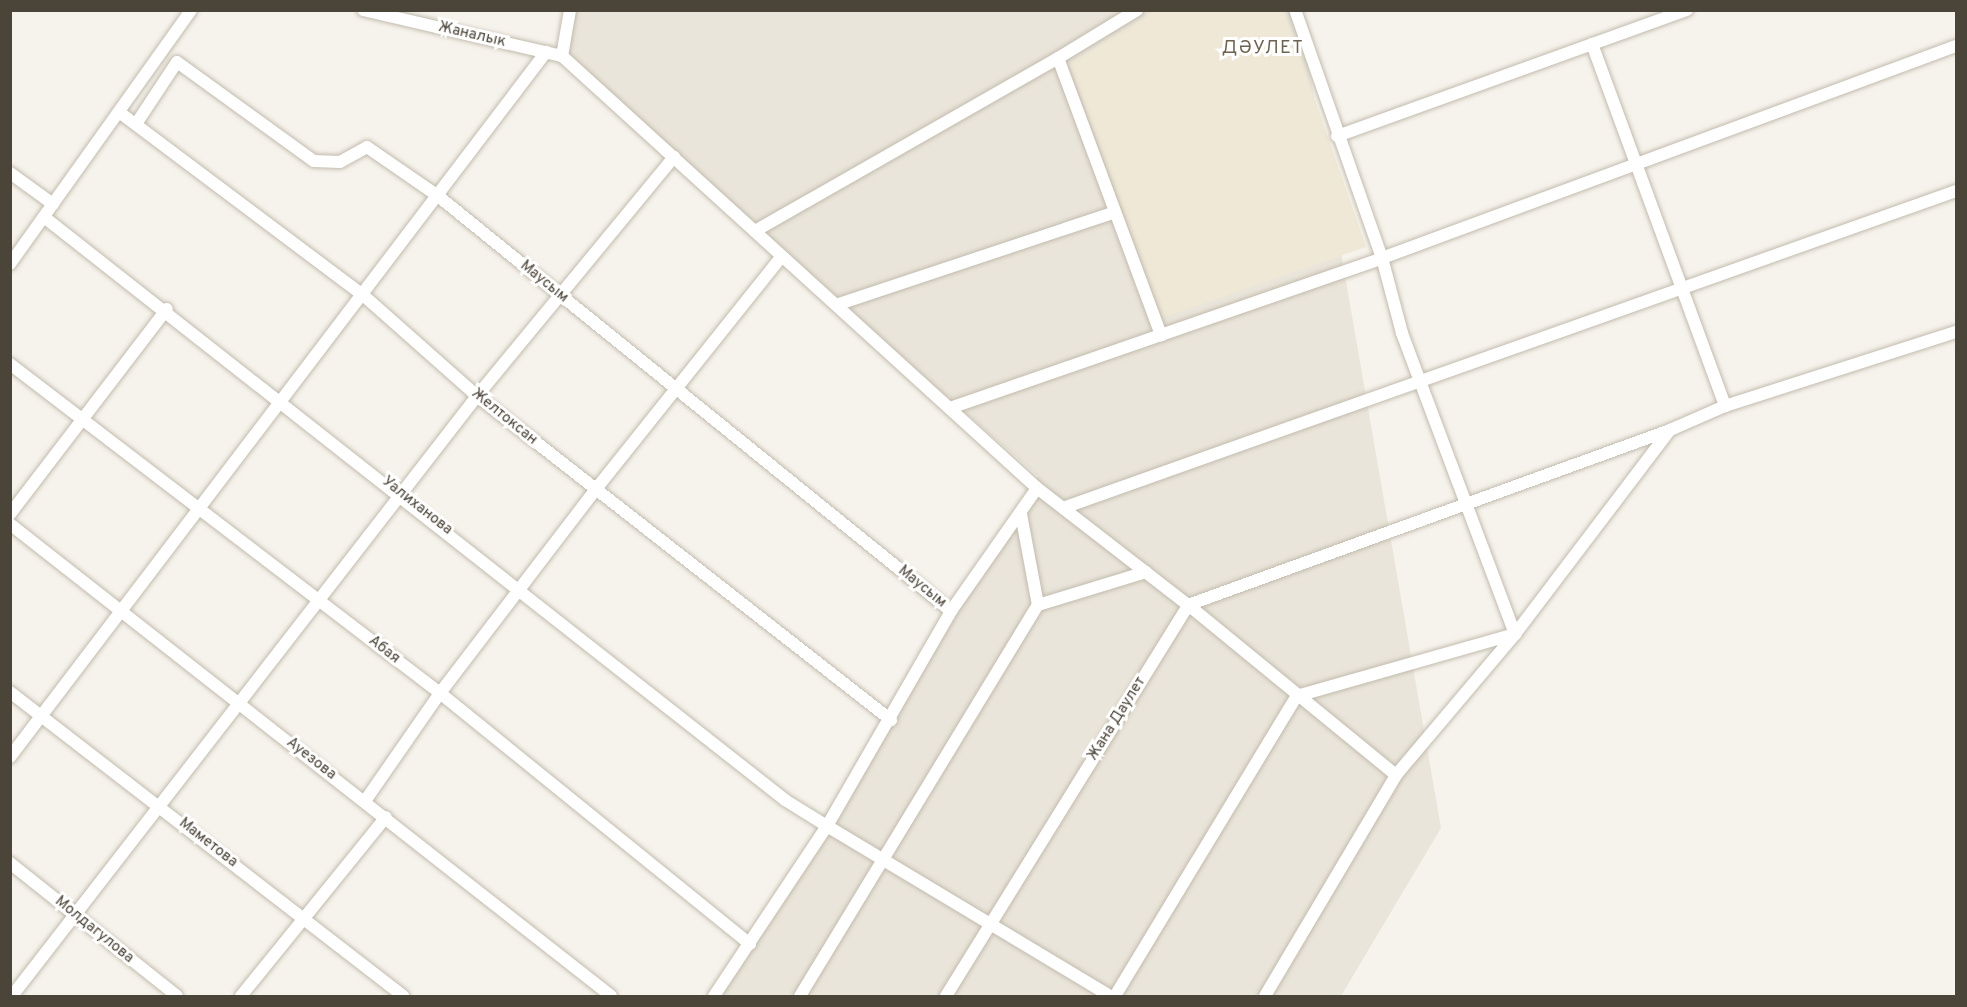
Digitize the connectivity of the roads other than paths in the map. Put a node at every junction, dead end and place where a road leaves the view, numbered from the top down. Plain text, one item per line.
1 (191, 10) edge
2 (363, 10) edge
3 (570, 10) edge
4 (1137, 10) edge
5 (1295, 10) edge
6 (1687, 10) edge
7 (1593, 44) junction
8 (1956, 46) edge
9 (546, 52) junction
10 (562, 56) junction
11 (1058, 58) junction
12 (119, 112) junction
13 (136, 124) junction
14 (1337, 136) junction
15 (674, 157) junction
16 (1637, 164) junction
17 (10, 173) edge
18 (1956, 191) edge
19 (438, 196) junction
20 (53, 204) junction
21 (1115, 212) junction
22 (44, 217) junction
23 (755, 231) junction
24 (782, 256) junction
25 (1382, 258) junction
26 (10, 264) edge
27 (1682, 289) junction
28 (363, 295) junction
29 (561, 295) junction
30 (836, 305) junction
31 (166, 309) junction
32 (1956, 332) edge
33 (1161, 335) junction
34 (10, 364) edge
35 (1420, 382) junction
36 (677, 388) junction
37 (477, 396) junction
38 (282, 402) junction
39 (1725, 406) junction
40 (950, 408) junction
41 (83, 420) junction
42 (1670, 430) junction
43 (1037, 488) junction
44 (596, 489) junction
45 (402, 494) junction
46 (1465, 501) junction
47 (1063, 508) junction
48 (201, 510) junction
49 (10, 514) edge
50 (1021, 514) junction
51 (10, 524) edge
52 (1146, 572) junction
53 (521, 588) junction
54 (320, 601) junction
55 (1038, 605) junction
56 (1188, 605) junction
57 (122, 611) junction
58 (951, 611) junction
59 (1515, 634) junction
60 (10, 692) edge
61 (440, 693) junction
62 (1297, 696) junction
63 (241, 703) junction
64 (42, 716) junction
65 (891, 720) junction
66 (10, 757) edge
67 (1396, 775) junction
68 (365, 801) junction
69 (161, 806) junction
70 (386, 817) junction
71 (827, 826) junction
72 (886, 860) junction
73 (10, 863) edge
74 (76, 916) junction
75 (306, 920) junction
76 (990, 923) junction
77 (750, 944) junction
78 (12, 996) edge
79 (177, 996) edge
80 (241, 996) edge
81 (403, 996) edge
82 (611, 996) edge
83 (714, 996) edge
84 (800, 996) edge
85 (946, 996) edge
86 (1110, 996) edge
87 (1115, 996) edge
88 (1264, 996) edge

1 - 12 street
2 - 9 street, Жаналык
3 - 10 street
4 - 11 street
5 - 14 street
6 - 7 street
7 - 14 street
7 - 16 street
8 - 16 street
9 - 10 street, Жаналык
9 - 19 street
10 - 15 street
11 - 21 street
11 - 23 street
12 - 13 street, Желтоксан
12 - 20 street
13 - 19 street, Маусым
13 - 28 street, Желтоксан
14 - 25 street
15 - 23 street
15 - 29 street
16 - 25 street
16 - 27 street
17 - 20 street
18 - 27 street
19 - 28 street
19 - 29 street, Маусым
20 - 22 street
21 - 30 street
21 - 33 street
22 - 26 street
22 - 31 street, Уалиханова
23 - 24 street
24 - 30 street
24 - 36 street
25 - 33 street
25 - 35 street
27 - 35 street
27 - 39 street
28 - 37 street, Желтоксан
28 - 38 street
29 - 36 street, Маусым
29 - 37 street
30 - 40 street
31 - 38 street, Уалиханова
31 - 41 street
32 - 39 street
33 - 40 street
34 - 41 street, Абая
35 - 46 street
35 - 47 street
36 - 44 street
36 - 58 street, Маусым
37 - 44 street, Желтоксан
37 - 45 street
38 - 45 street, Уалиханова
38 - 48 street
39 - 42 street
40 - 43 street
41 - 48 street, Абая
41 - 49 street
42 - 46 street
42 - 59 street
43 - 47 street
43 - 50 street
44 - 53 street
44 - 65 street, Желтоксан
45 - 53 street, Уалиханова
45 - 54 street
46 - 56 street
46 - 59 street
47 - 52 street
48 - 54 street, Абая
48 - 57 street
50 - 55 street
50 - 58 street
51 - 57 street, Ауезова
52 - 55 street
52 - 56 street
53 - 61 street
53 - 71 street, Уалиханова
54 - 61 street, Абая
54 - 63 street
55 - 72 street
56 - 62 street
56 - 76 street, Жана Даулет
57 - 63 street, Ауезова
57 - 64 street
58 - 65 street
59 - 62 street
59 - 67 street
60 - 64 street, Маметова
61 - 68 street
61 - 77 street, Абая
62 - 67 street
62 - 87 street
63 - 68 street, Ауезова
63 - 69 street
64 - 66 street
64 - 69 street, Маметова
65 - 71 street
67 - 88 street
68 - 70 street, Ауезова
69 - 74 street
69 - 75 street, Маметова
70 - 75 street
70 - 82 street, Ауезова
71 - 72 street, Уалиханова
71 - 77 street
72 - 76 street, Уалиханова
72 - 84 street
73 - 74 street, Молдагулова
74 - 78 street
74 - 79 street, Молдагулова
75 - 80 street
75 - 81 street, Маметова
76 - 85 street, Жана Даулет
76 - 86 street, Уалиханова
77 - 83 street

